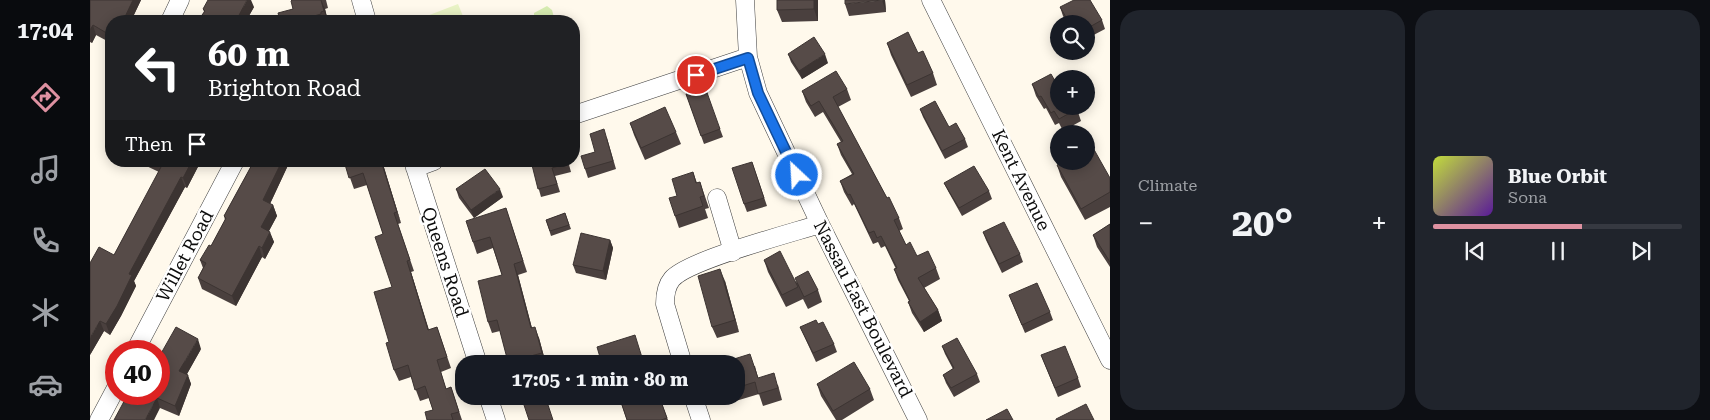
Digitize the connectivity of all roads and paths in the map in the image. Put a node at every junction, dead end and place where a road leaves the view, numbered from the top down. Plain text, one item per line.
1 (180, 0) edge
2 (361, 0) edge
3 (745, 0) edge
4 (931, 0) edge
5 (173, 15) edge
6 (365, 15) edge
7 (748, 58) junction
8 (580, 113) edge
9 (231, 167) edge
10 (415, 167) edge
11 (717, 198) dead end
12 (820, 224) junction
13 (733, 252) junction
14 (141, 340) edge
15 (475, 355) edge
16 (680, 355) edge
17 (1110, 360) edge
18 (107, 405) edge
19 (491, 405) edge
20 (696, 405) edge
21 (99, 420) edge
22 (496, 420) edge
23 (701, 420) edge
24 (918, 420) edge

1 - 5 street
2 - 6 street
3 - 7 street, Nassau East Boulevard
4 - 17 street, Kent Avenue
7 - 8 street
7 - 12 street, Nassau East Boulevard
9 - 14 street, Willet Road
10 - 15 street, Queens Road
11 - 13 street
12 - 13 street
12 - 24 street, Nassau East Boulevard
13 - 16 street
18 - 21 street
19 - 22 street
20 - 23 street

